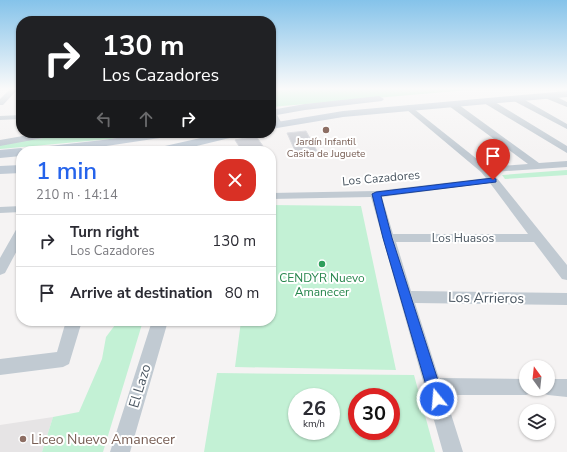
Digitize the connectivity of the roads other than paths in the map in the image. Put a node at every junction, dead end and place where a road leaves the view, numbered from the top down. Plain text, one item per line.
1 (382, 110) edge
2 (413, 110) edge
3 (460, 110) edge
4 (502, 110) edge
5 (537, 110) edge
6 (16, 117) edge
7 (0, 118) edge
8 (276, 125) edge
9 (567, 126) edge
10 (16, 134) edge
11 (30, 138) edge
12 (142, 138) edge
13 (216, 138) edge
14 (5, 143) edge
15 (83, 146) edge
16 (182, 146) edge
17 (567, 150) edge
18 (16, 152) edge
19 (0, 154) edge
20 (567, 164) edge
21 (538, 166) junction
22 (16, 168) edge
23 (0, 170) edge
24 (486, 170) junction
25 (493, 180) junction
26 (376, 194) junction
27 (276, 196) edge
28 (16, 209) edge
29 (0, 210) edge
30 (388, 238) junction
31 (538, 238) junction
32 (16, 240) edge
33 (0, 270) edge
34 (567, 274) edge
35 (406, 297) junction
36 (567, 299) edge
37 (73, 326) edge
38 (158, 326) edge
39 (0, 367) edge
40 (433, 386) junction
41 (519, 387) edge
42 (555, 387) edge
43 (567, 388) edge
44 (120, 452) edge
45 (454, 452) edge

1 - 8 main road
2 - 24 street
3 - 21 street
4 - 17 street
5 - 9 street
6 - 7 street
10 - 14 street
11 - 14 street
12 - 15 main road
13 - 16 main road
18 - 19 main road
20 - 21 street
21 - 24 street
22 - 23 main road
24 - 25 street
25 - 26 street, Los Cazadores
25 - 31 street
26 - 27 street, Los Cazadores
26 - 30 street
28 - 29 street
30 - 31 street, Los Huasos
30 - 35 street
31 - 34 street
32 - 33 street
35 - 36 street, Los Arrieros
35 - 40 street
37 - 39 street
38 - 44 street, El Lazo
40 - 41 street
40 - 45 street
42 - 43 street

